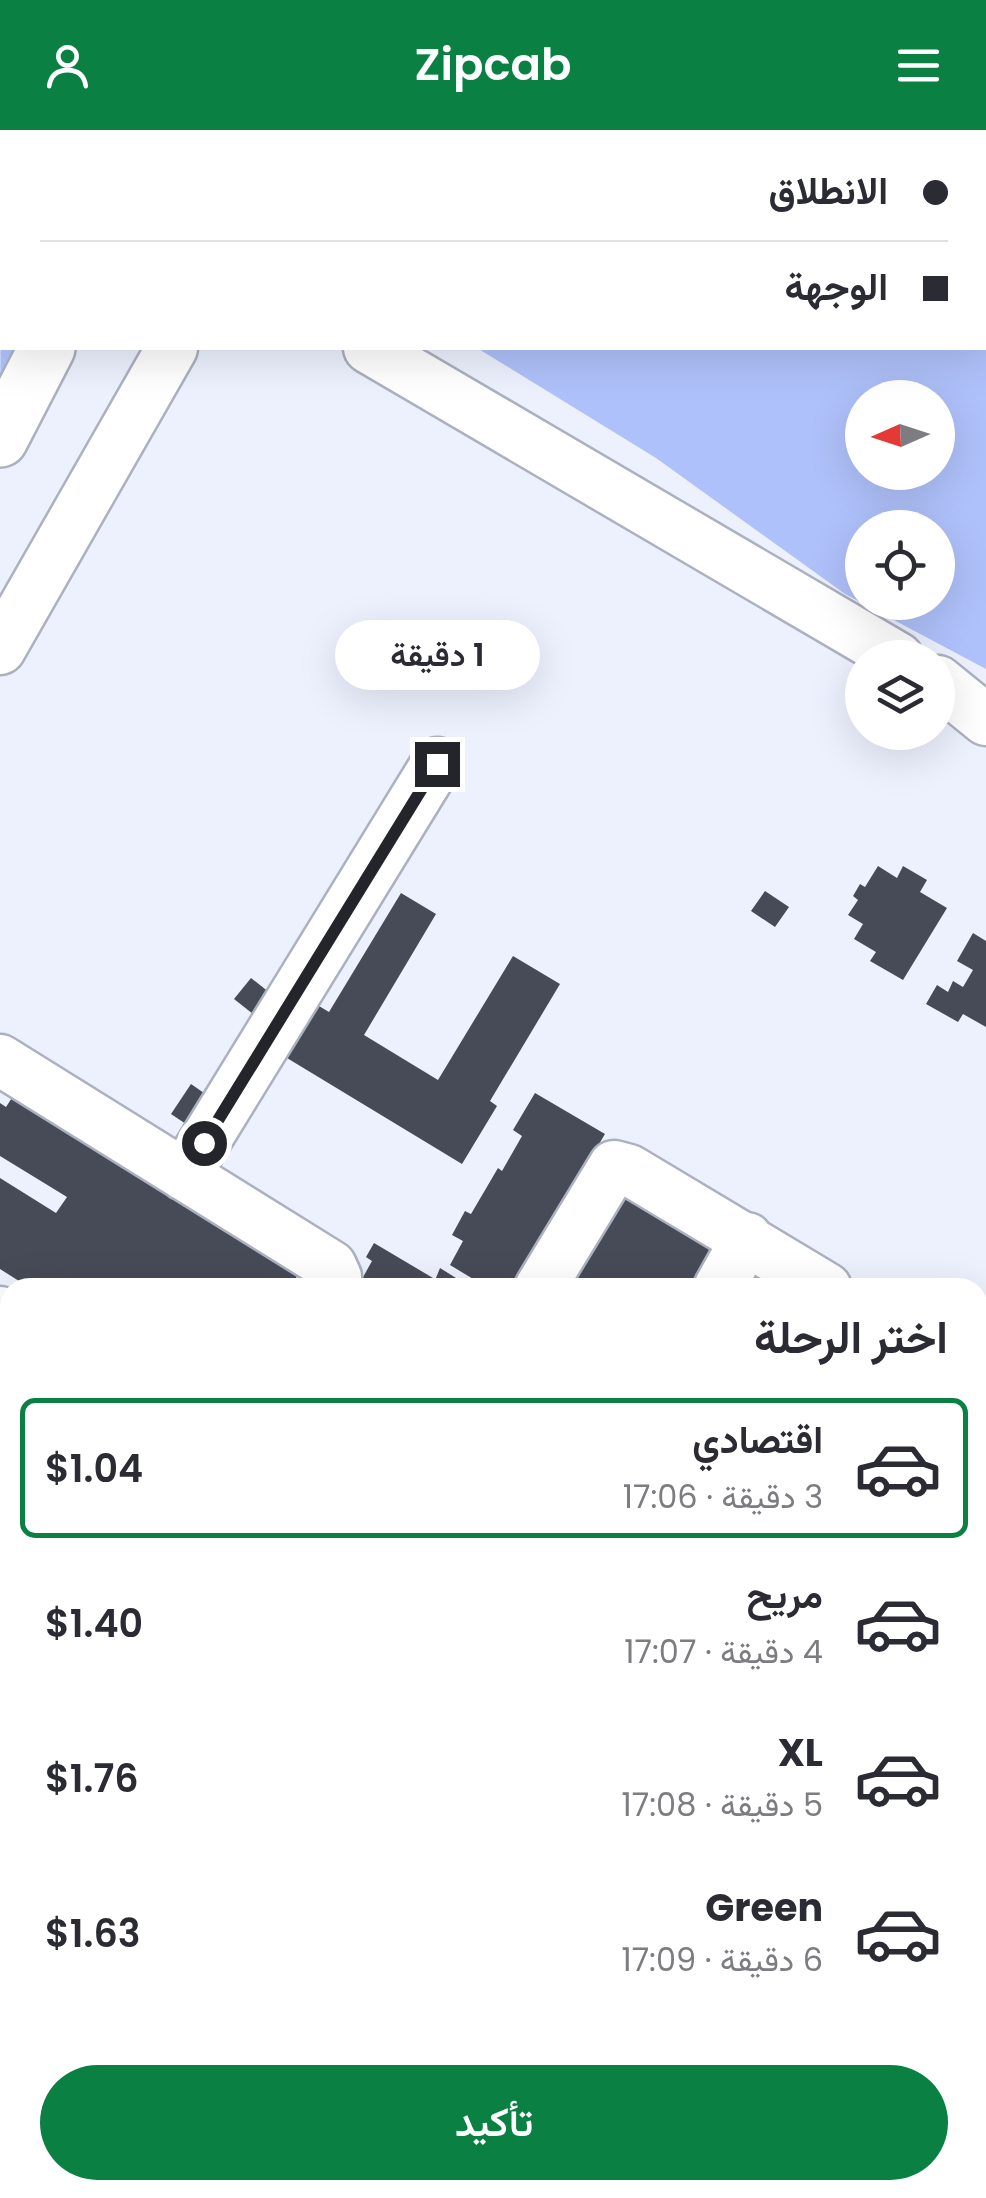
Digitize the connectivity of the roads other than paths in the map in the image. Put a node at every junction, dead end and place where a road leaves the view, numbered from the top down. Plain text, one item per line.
1 (46, 350) edge
2 (171, 350) edge
3 (372, 350) edge
4 (0, 439) edge
5 (867, 640) edge
6 (0, 649) edge
7 (955, 694) edge
8 (986, 720) edge
9 (437, 764) dead end
10 (0, 1060) edge
11 (184, 1175) junction
12 (747, 1238) junction
13 (336, 1278) edge
14 (546, 1278) edge
15 (725, 1278) edge
16 (810, 1278) edge

1 - 4 highway
2 - 6 street
3 - 5 street
7 - 8 street
9 - 11 street
10 - 11 street
11 - 13 street
12 - 14 street
12 - 15 street
12 - 16 street

